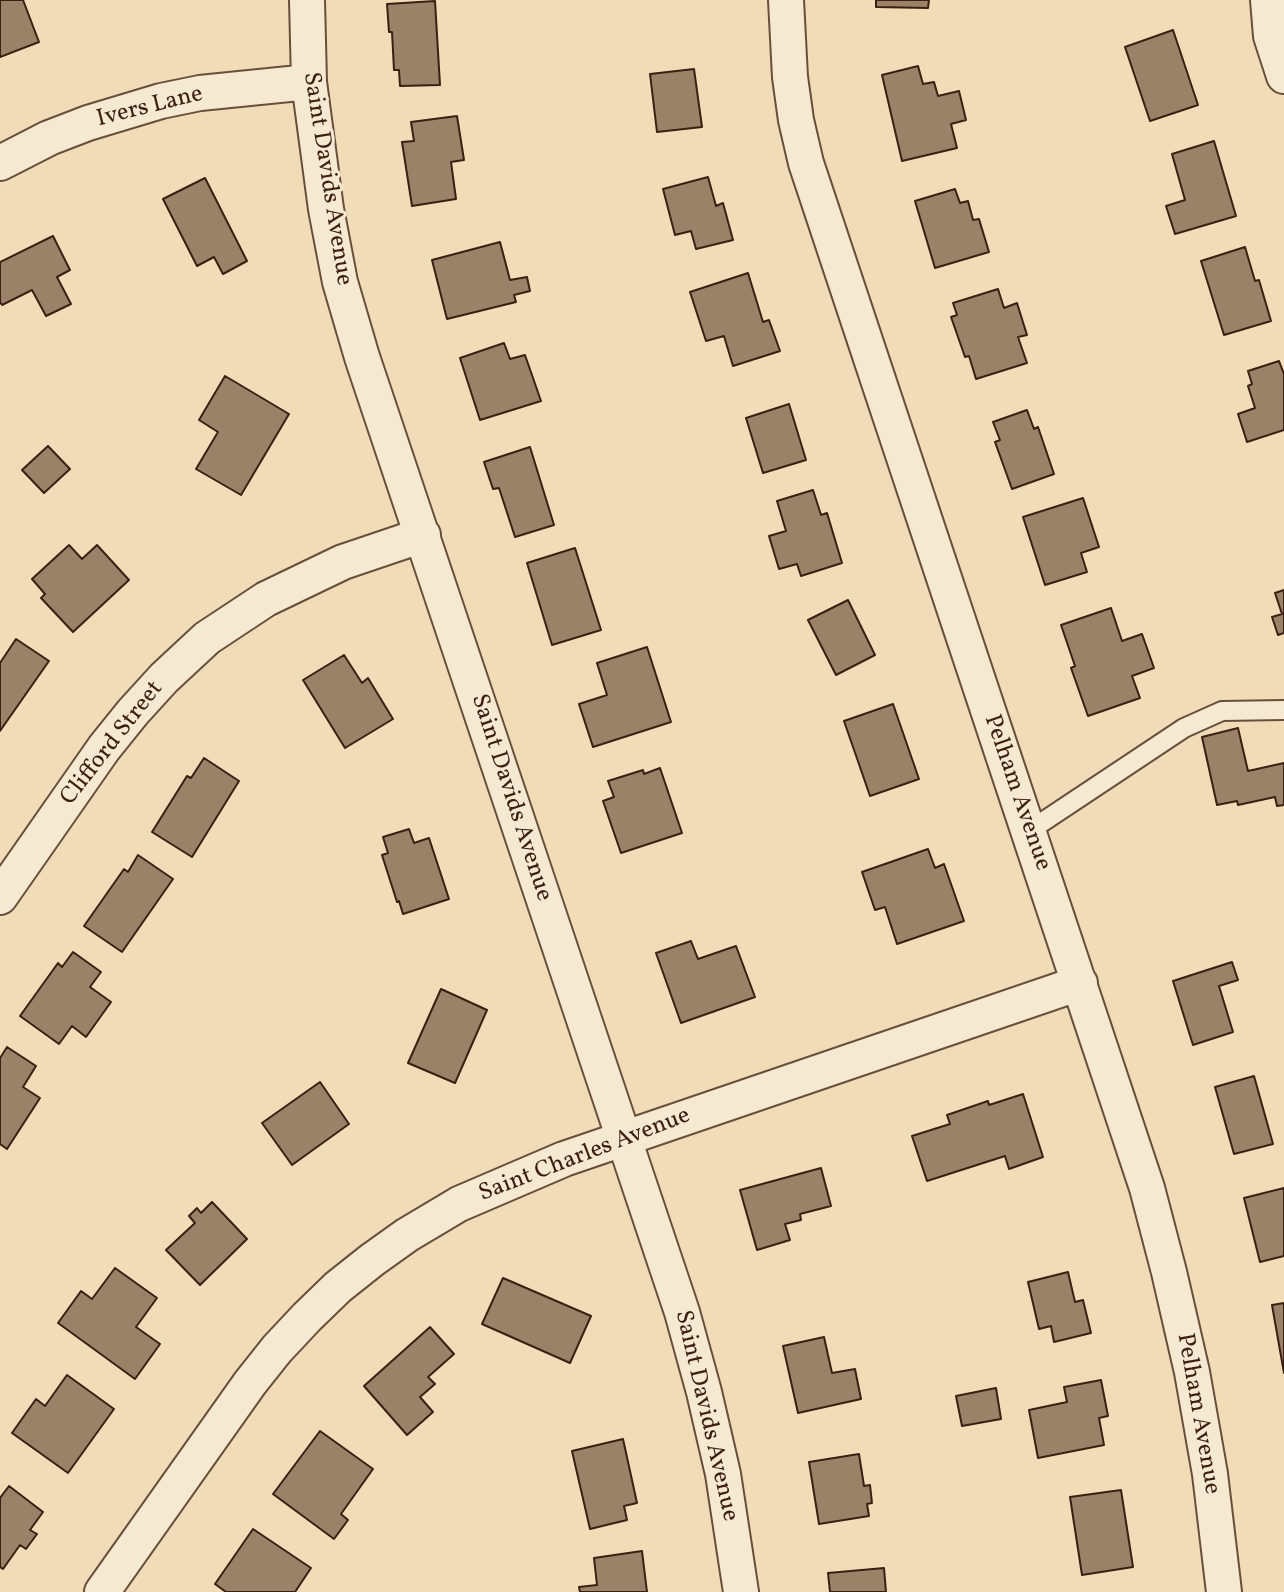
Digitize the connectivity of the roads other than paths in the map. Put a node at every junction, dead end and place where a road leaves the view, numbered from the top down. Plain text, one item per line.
1 (307, 0) edge
2 (786, 0) edge
3 (1268, 0) edge
4 (1284, 76) edge
5 (309, 82) junction
6 (0, 163) edge
7 (423, 535) junction
8 (1284, 710) edge
9 (1029, 831) junction
10 (0, 897) edge
11 (1080, 983) junction
12 (626, 1138) junction
13 (102, 1592) edge
14 (741, 1592) edge
15 (1224, 1592) edge

1 - 5 street, Saint Davids Avenue
2 - 9 street, Pelham Avenue
3 - 4 street
5 - 6 street, Ivers Lane
5 - 7 street, Saint Davids Avenue
7 - 10 street, Clifford Street
7 - 12 street, Saint Davids Avenue
8 - 9 lane
9 - 11 street, Pelham Avenue
11 - 12 street, Saint Charles Avenue
11 - 15 street, Pelham Avenue
12 - 13 street, Saint Charles Avenue
12 - 14 street, Saint Davids Avenue

